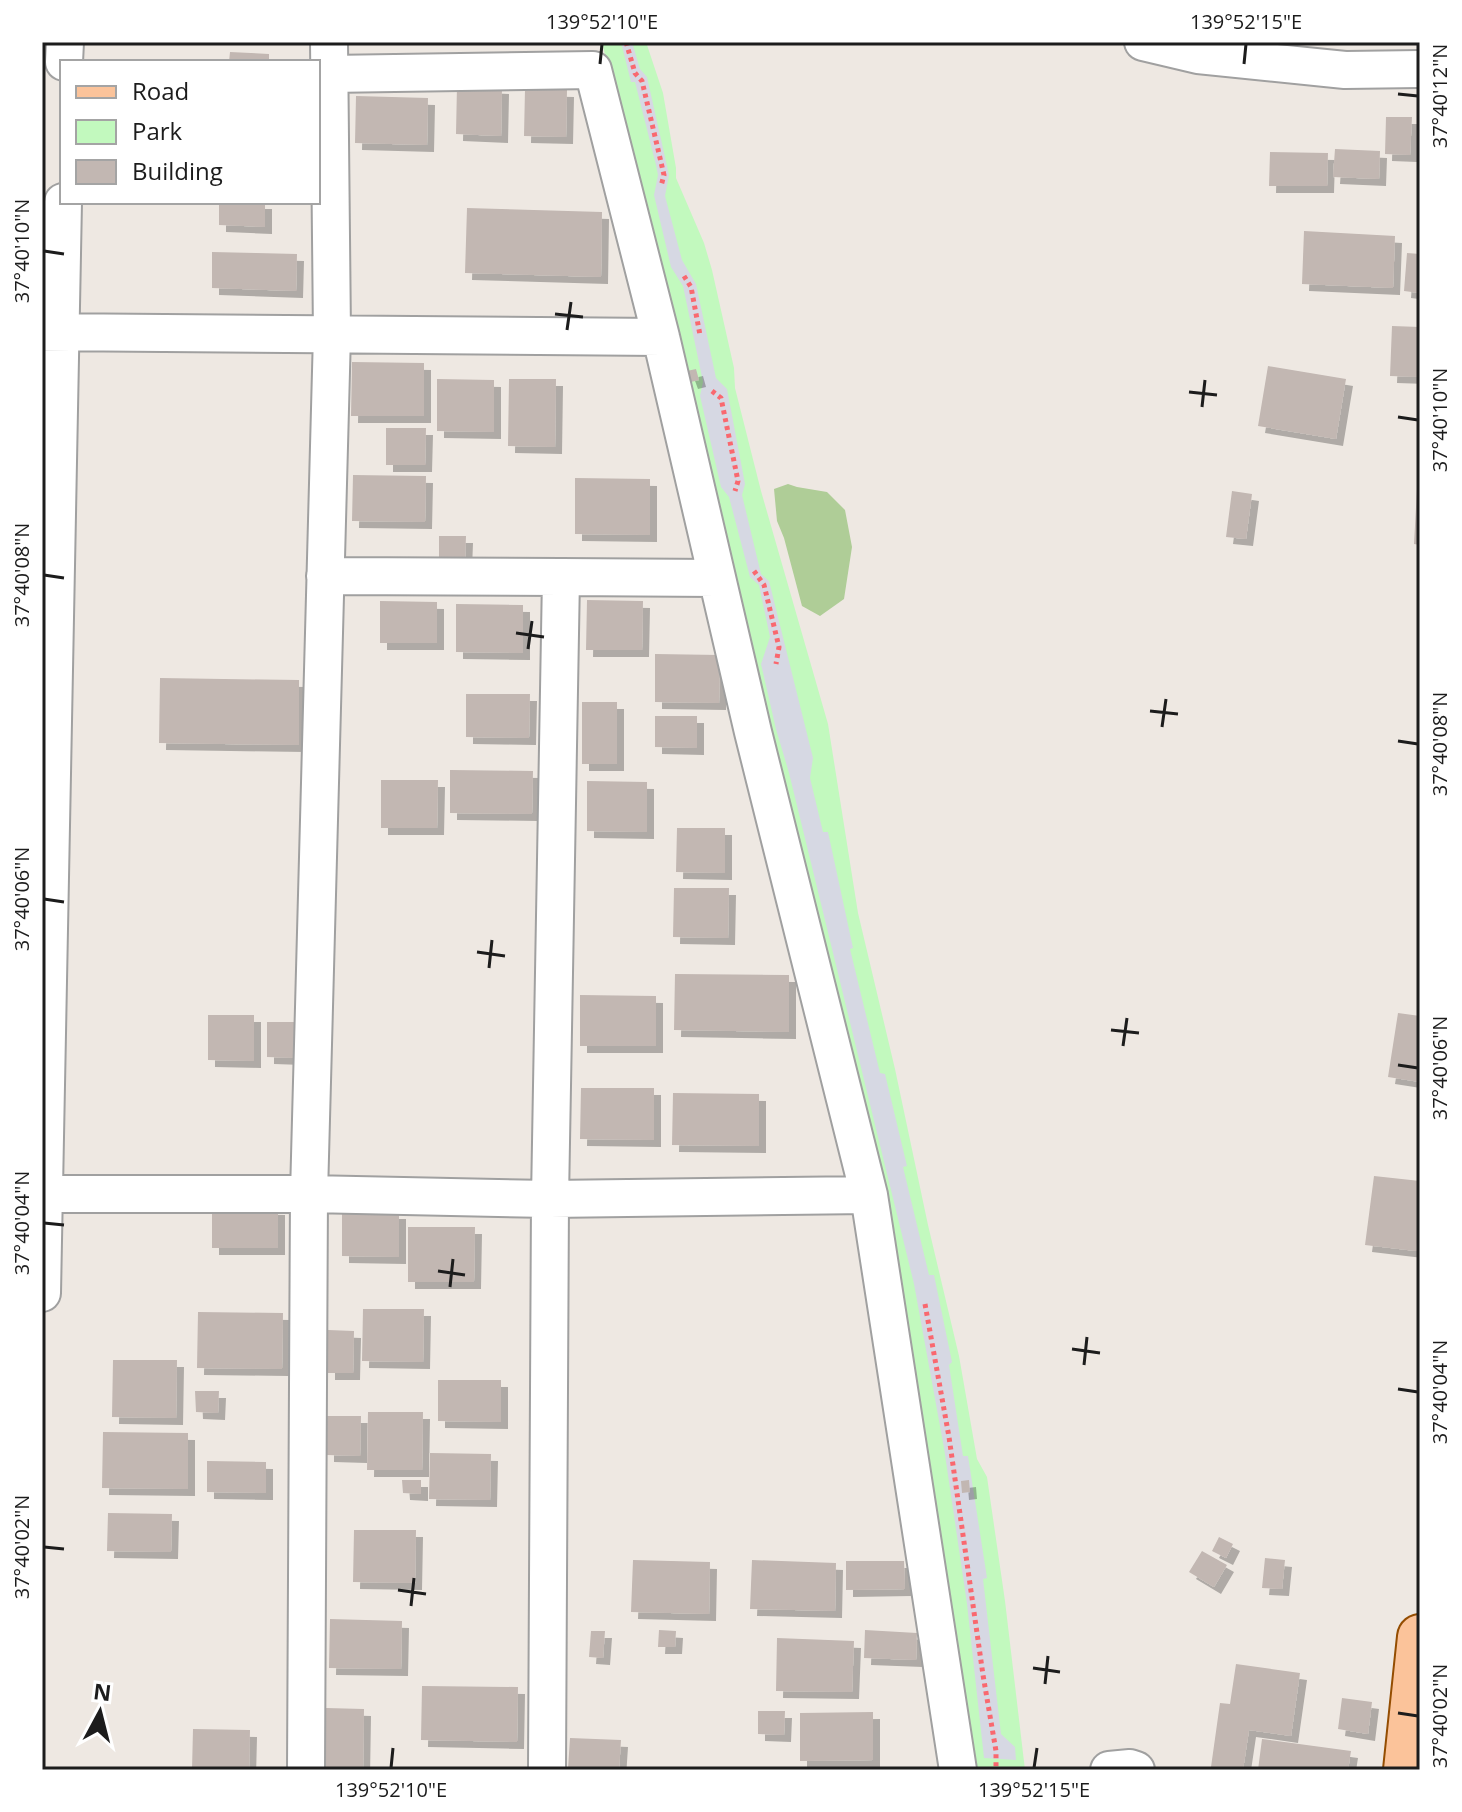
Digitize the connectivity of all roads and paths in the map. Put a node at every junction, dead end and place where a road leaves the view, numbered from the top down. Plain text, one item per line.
1 (1143, 42) edge
2 (329, 58) edge
3 (1420, 69) edge
4 (63, 204) edge
5 (52, 332) edge
6 (332, 334) junction
7 (661, 337) junction
8 (712, 391) dead end
9 (734, 492) dead end
10 (325, 576) junction
11 (561, 577) junction
12 (717, 578) junction
13 (43, 1194) edge
14 (309, 1194) junction
15 (869, 1195) junction
16 (550, 1199) junction
17 (42, 1293) edge
18 (1420, 1637) edge
19 (306, 1770) edge
20 (547, 1770) edge
21 (958, 1770) edge
22 (1109, 1770) edge
23 (1136, 1770) edge
24 (1406, 1770) edge

1 - 3 street
2 - 6 street
2 - 7 street
4 - 5 street
5 - 6 street
5 - 13 street
6 - 7 street
6 - 10 street
7 - 12 street
8 - 9 path
10 - 11 street
10 - 14 street
11 - 12 street
11 - 16 street
12 - 15 street
13 - 14 street
13 - 17 street
14 - 16 street
14 - 19 street
15 - 16 street
15 - 21 street
16 - 20 street
18 - 24 main road
22 - 23 street

